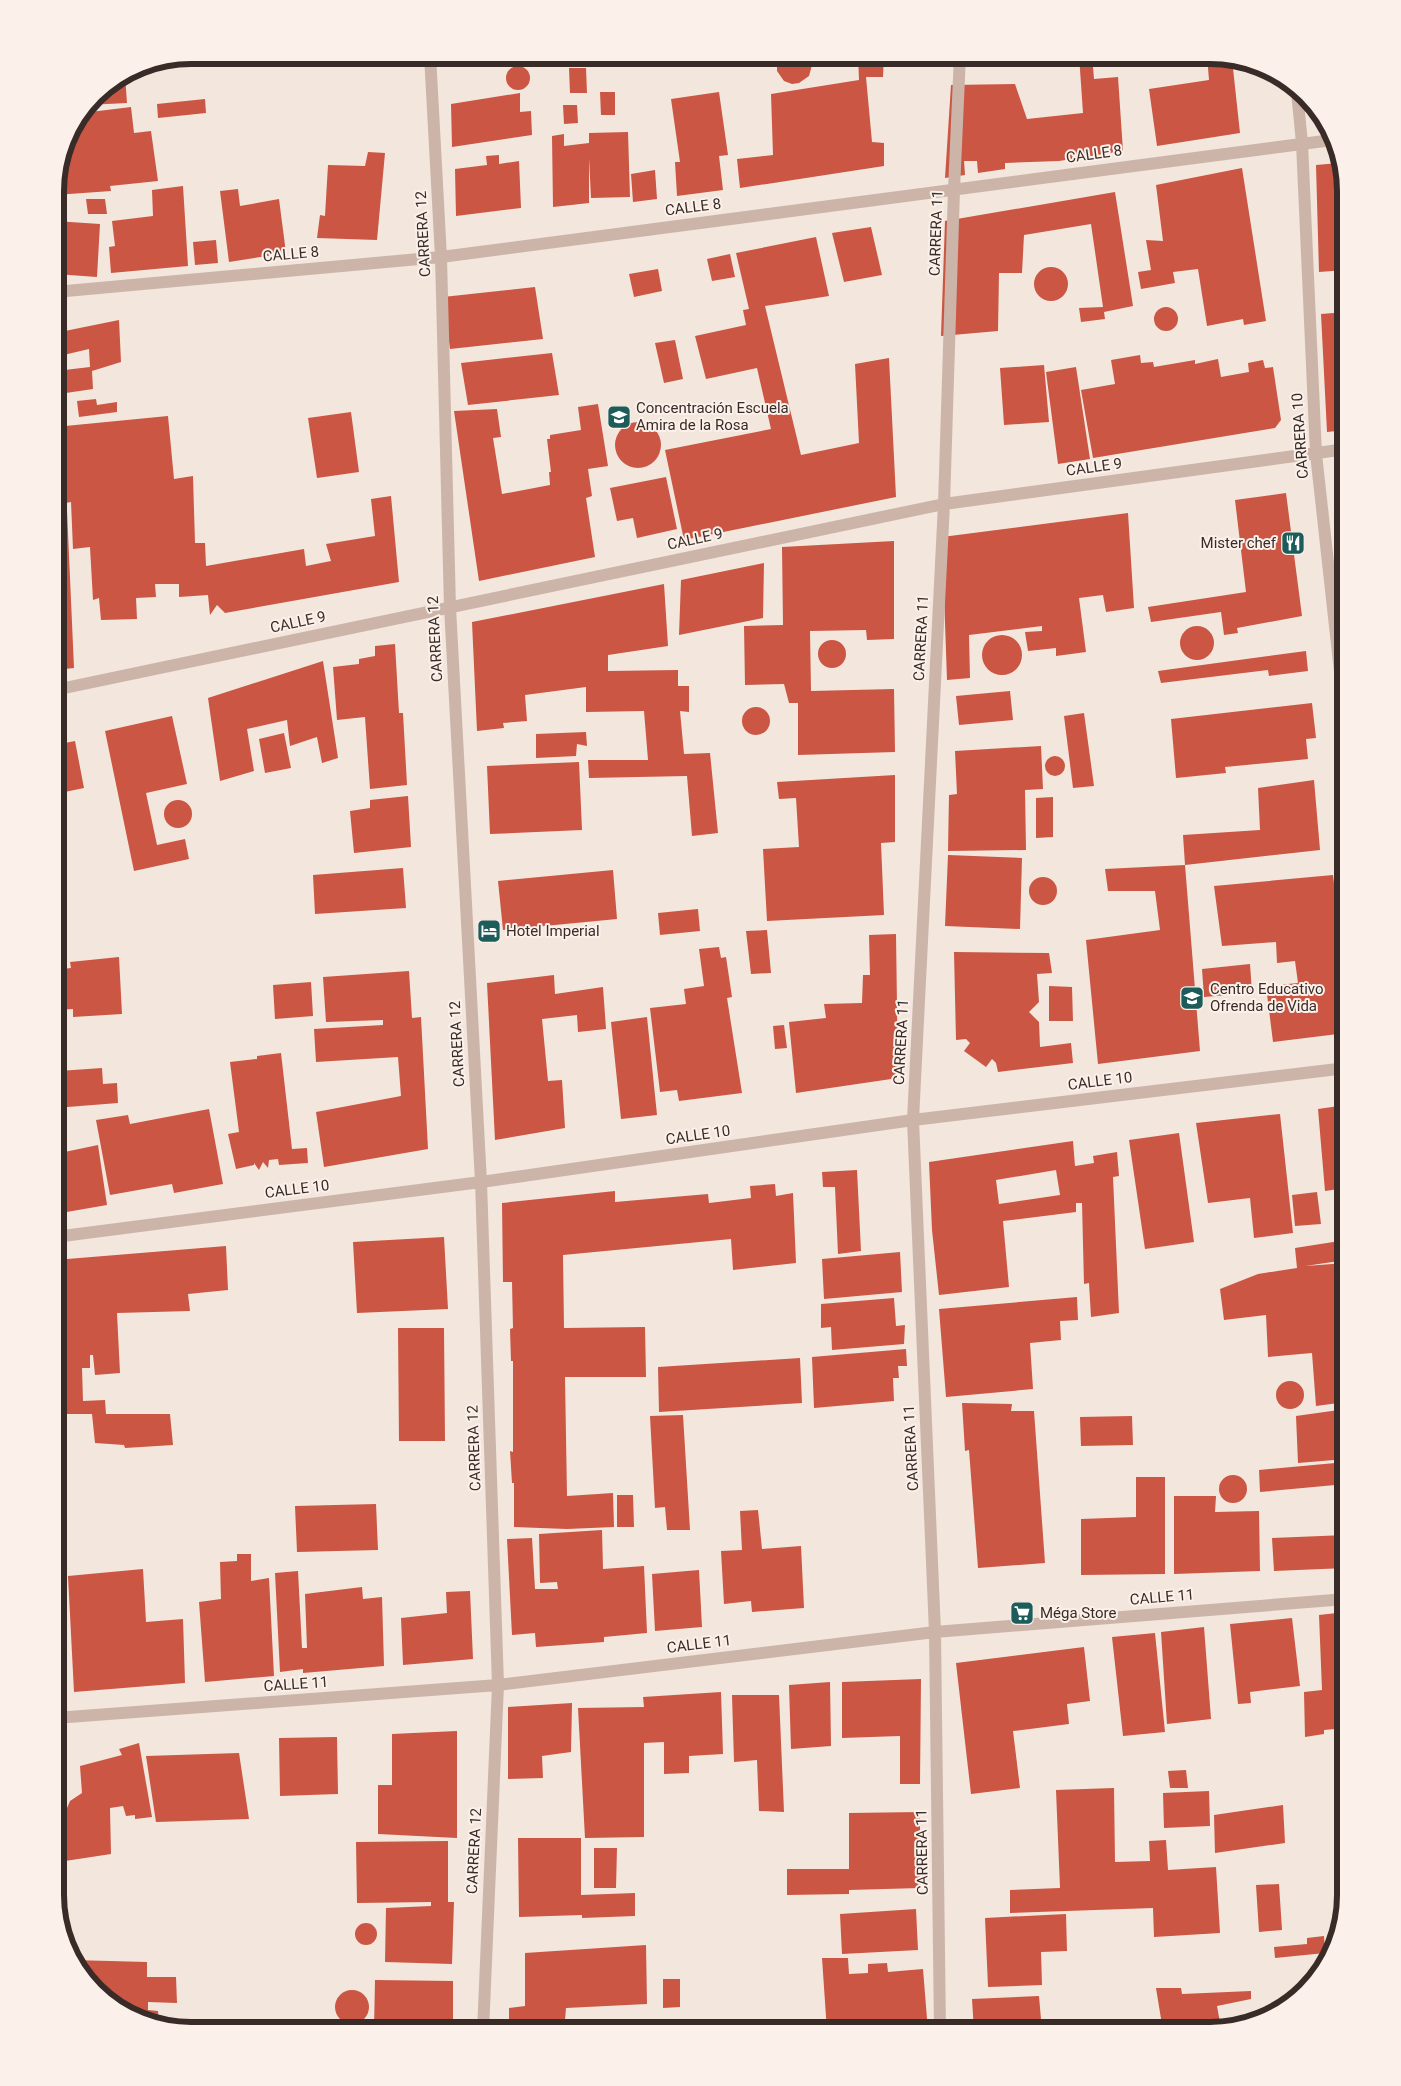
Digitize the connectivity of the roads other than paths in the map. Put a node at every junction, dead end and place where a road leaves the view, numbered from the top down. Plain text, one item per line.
1 (430, 64) edge
2 (960, 64) edge
3 (1298, 99) edge
4 (1327, 140) edge
5 (1302, 143) junction
6 (954, 190) junction
7 (441, 256) junction
8 (64, 291) edge
9 (1337, 450) edge
10 (1316, 454) junction
11 (944, 504) junction
12 (450, 607) junction
13 (1337, 644) edge
14 (64, 688) edge
15 (1337, 1069) edge
16 (913, 1120) junction
17 (481, 1182) junction
18 (64, 1236) edge
19 (1337, 1600) edge
20 (935, 1632) junction
21 (498, 1685) junction
22 (64, 1717) edge
23 (483, 2022) edge
24 (940, 2022) edge

1 - 7 street, CARRERA 12
2 - 6 street, CARRERA 11
3 - 5 street, CARRERA 10
4 - 5 street, CALLE 8
5 - 6 street, CALLE 8
5 - 10 street, CARRERA 10
6 - 7 street, CALLE 8
6 - 11 street, CARRERA 11
7 - 8 street, CALLE 8
7 - 12 street, CARRERA 12
9 - 10 street, CALLE 9
10 - 11 street, CALLE 9
10 - 13 street, CARRERA 10
11 - 12 street, CALLE 9
11 - 16 street, CARRERA 11
12 - 14 street, CALLE 9
12 - 17 street, CARRERA 12
15 - 16 street, CALLE 10
16 - 17 street, CALLE 10
16 - 20 street, CARRERA 11
17 - 18 street, CALLE 10
17 - 21 street, CARRERA 12
19 - 20 street, CALLE 11
20 - 21 street, CALLE 11
20 - 24 street, CARRERA 11
21 - 22 street, CALLE 11
21 - 23 street, CARRERA 12

